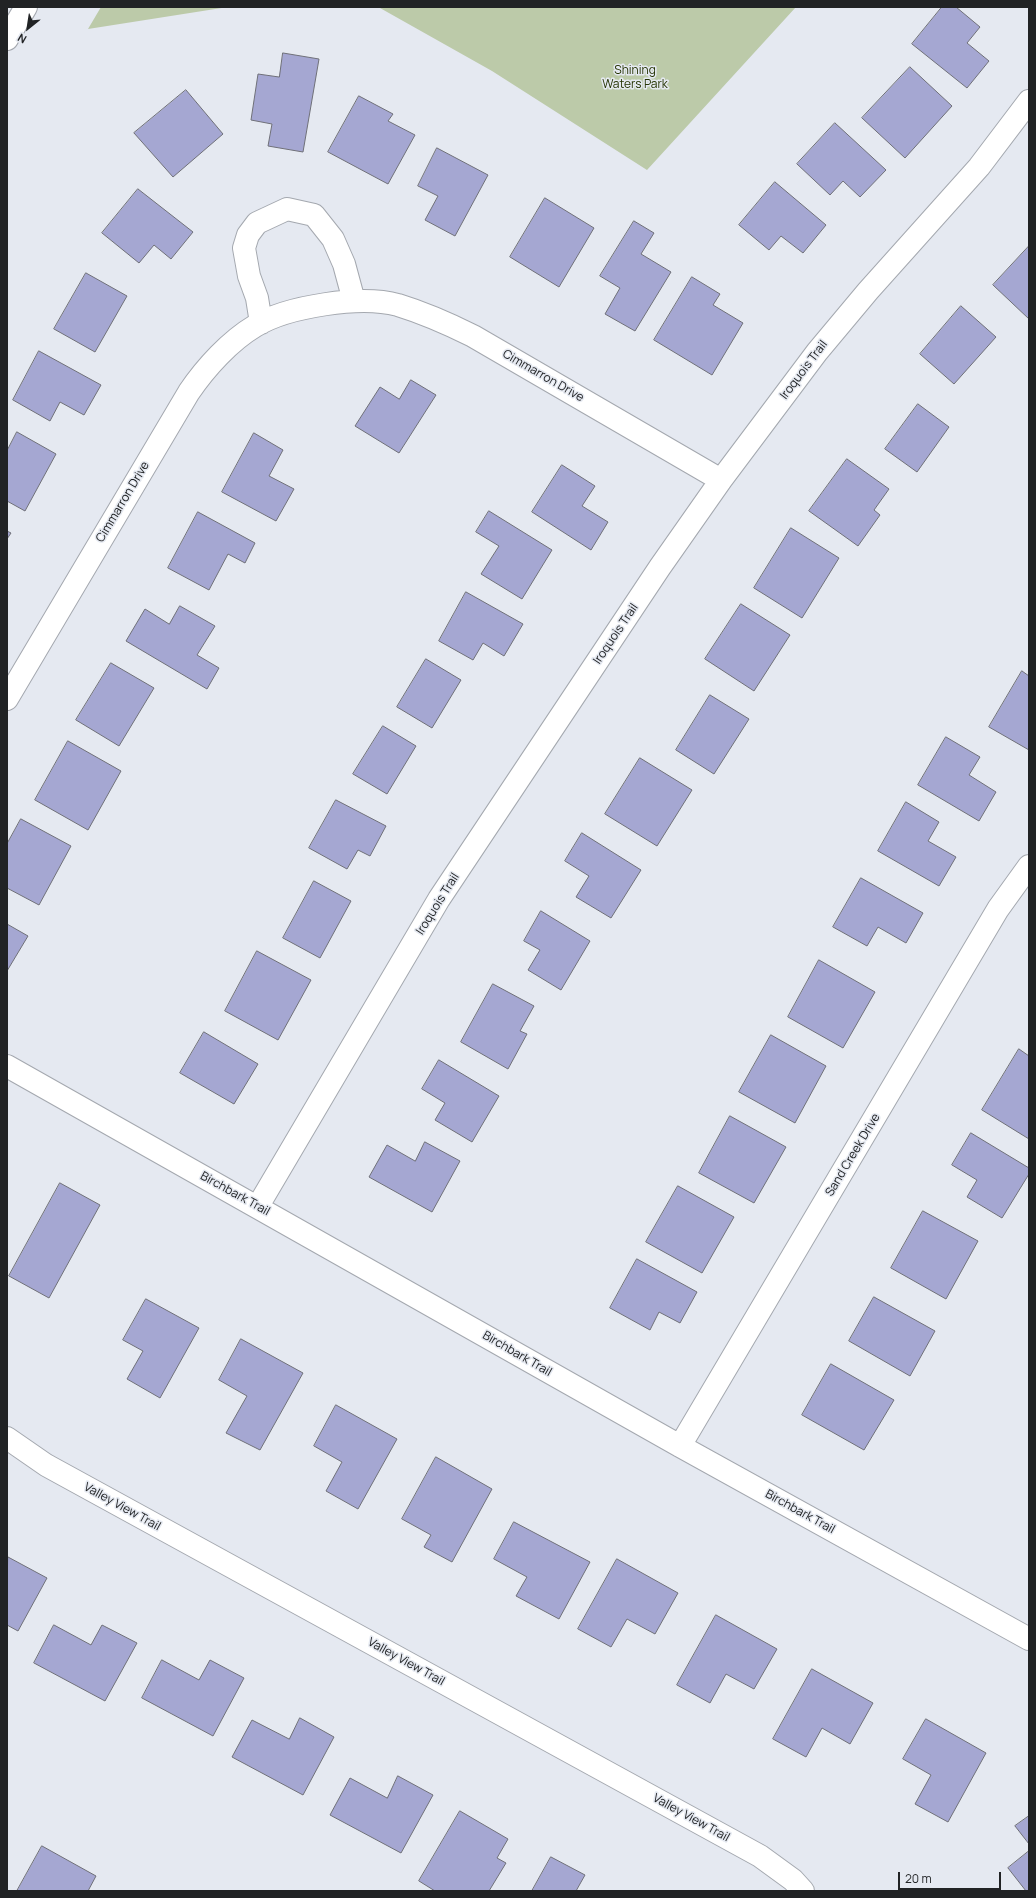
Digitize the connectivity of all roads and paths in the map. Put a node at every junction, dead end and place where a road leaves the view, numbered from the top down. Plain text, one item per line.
1 (26, 7) edge
2 (7, 39) edge
3 (1029, 100) edge
4 (354, 301) junction
5 (261, 323) junction
6 (721, 480) junction
7 (7, 699) edge
8 (1029, 866) edge
9 (10, 1075) edge
10 (258, 1206) junction
11 (7, 1438) edge
12 (680, 1446) junction
13 (1029, 1638) edge
14 (803, 1891) edge

1 - 2 street
3 - 6 street, Iroquois Trail
4 - 5 street, Cimmarron Drive
4 - 5 street
4 - 6 street, Cimmarron Drive
5 - 7 street, Cimmarron Drive
6 - 10 street, Iroquois Trail
8 - 12 street, Sand Creek Drive
9 - 10 street, Birchbark Trail
10 - 12 street, Birchbark Trail
11 - 14 street, Valley View Trail
12 - 13 street, Birchbark Trail

